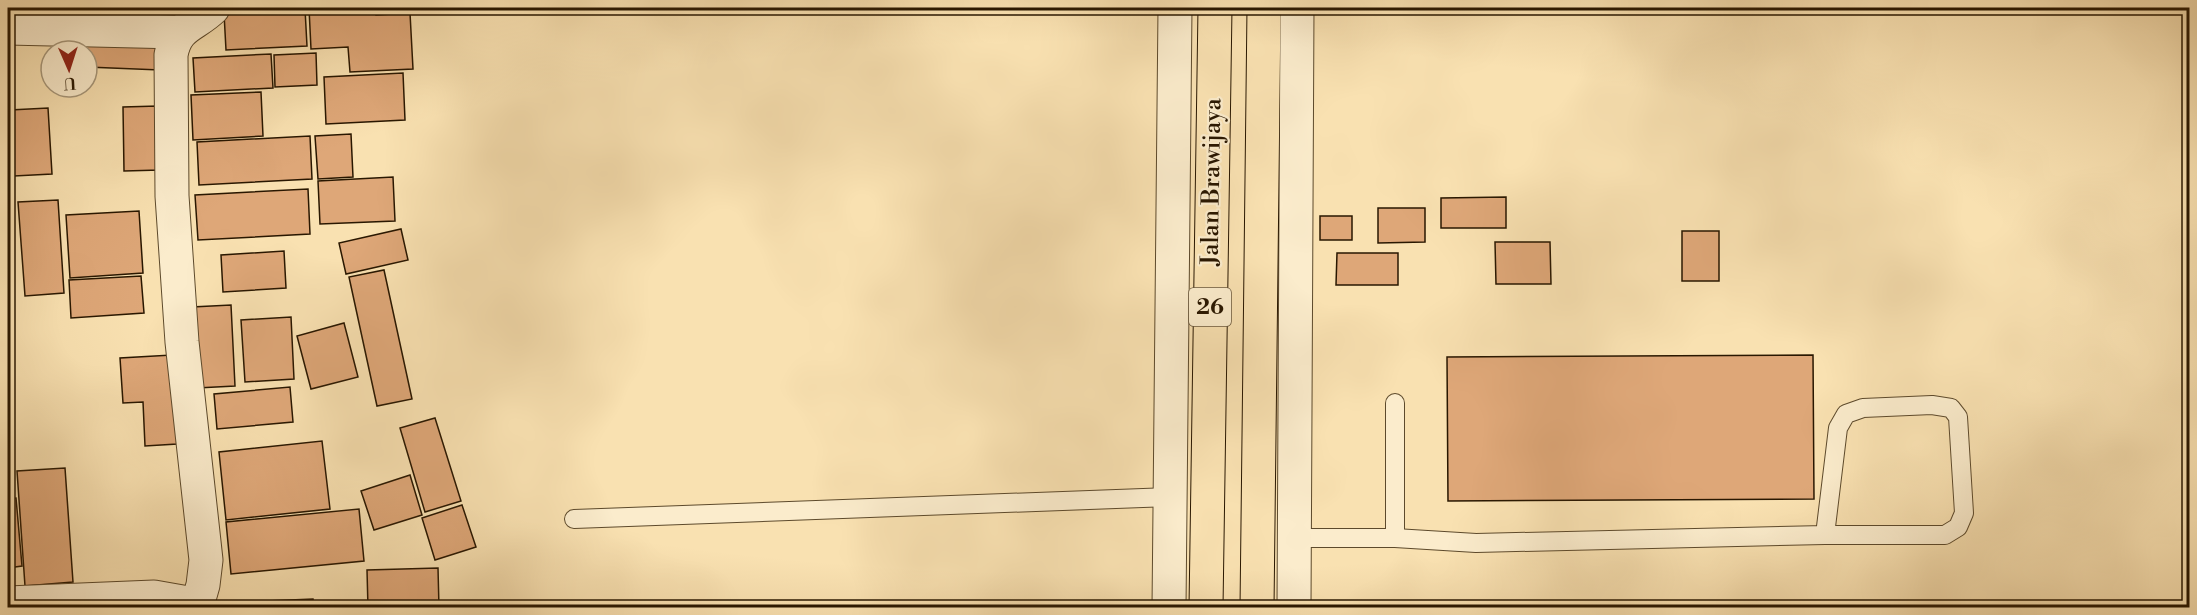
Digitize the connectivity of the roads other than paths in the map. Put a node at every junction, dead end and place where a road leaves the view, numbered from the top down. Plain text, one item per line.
1 (213, 8) edge
2 (1175, 8) edge
3 (1215, 8) edge
4 (1264, 8) edge
5 (1297, 8) edge
6 (8, 28) edge
7 (179, 32) junction
8 (1395, 403) dead end
9 (1170, 497) junction
10 (574, 519) dead end
11 (1825, 535) junction
12 (1294, 538) junction
13 (1395, 538) junction
14 (1257, 546) junction
15 (1206, 548) junction
16 (8, 603) edge
17 (197, 607) edge
18 (1169, 608) edge
19 (1206, 608) edge
20 (1257, 608) edge
21 (1294, 608) edge

1 - 7 street
2 - 9 street
3 - 15 highway, Jalan Brawijaya / 26
4 - 14 highway, Jalan Brawijaya / 26
5 - 12 street
6 - 7 street
7 - 17 street
8 - 13 lane
9 - 10 lane
9 - 18 street
11 - 11 lane
11 - 13 lane
12 - 13 lane
12 - 21 street
14 - 15 highway
14 - 20 highway, Jalan Brawijaya / 26
15 - 19 highway, Jalan Brawijaya / 26
16 - 17 street

